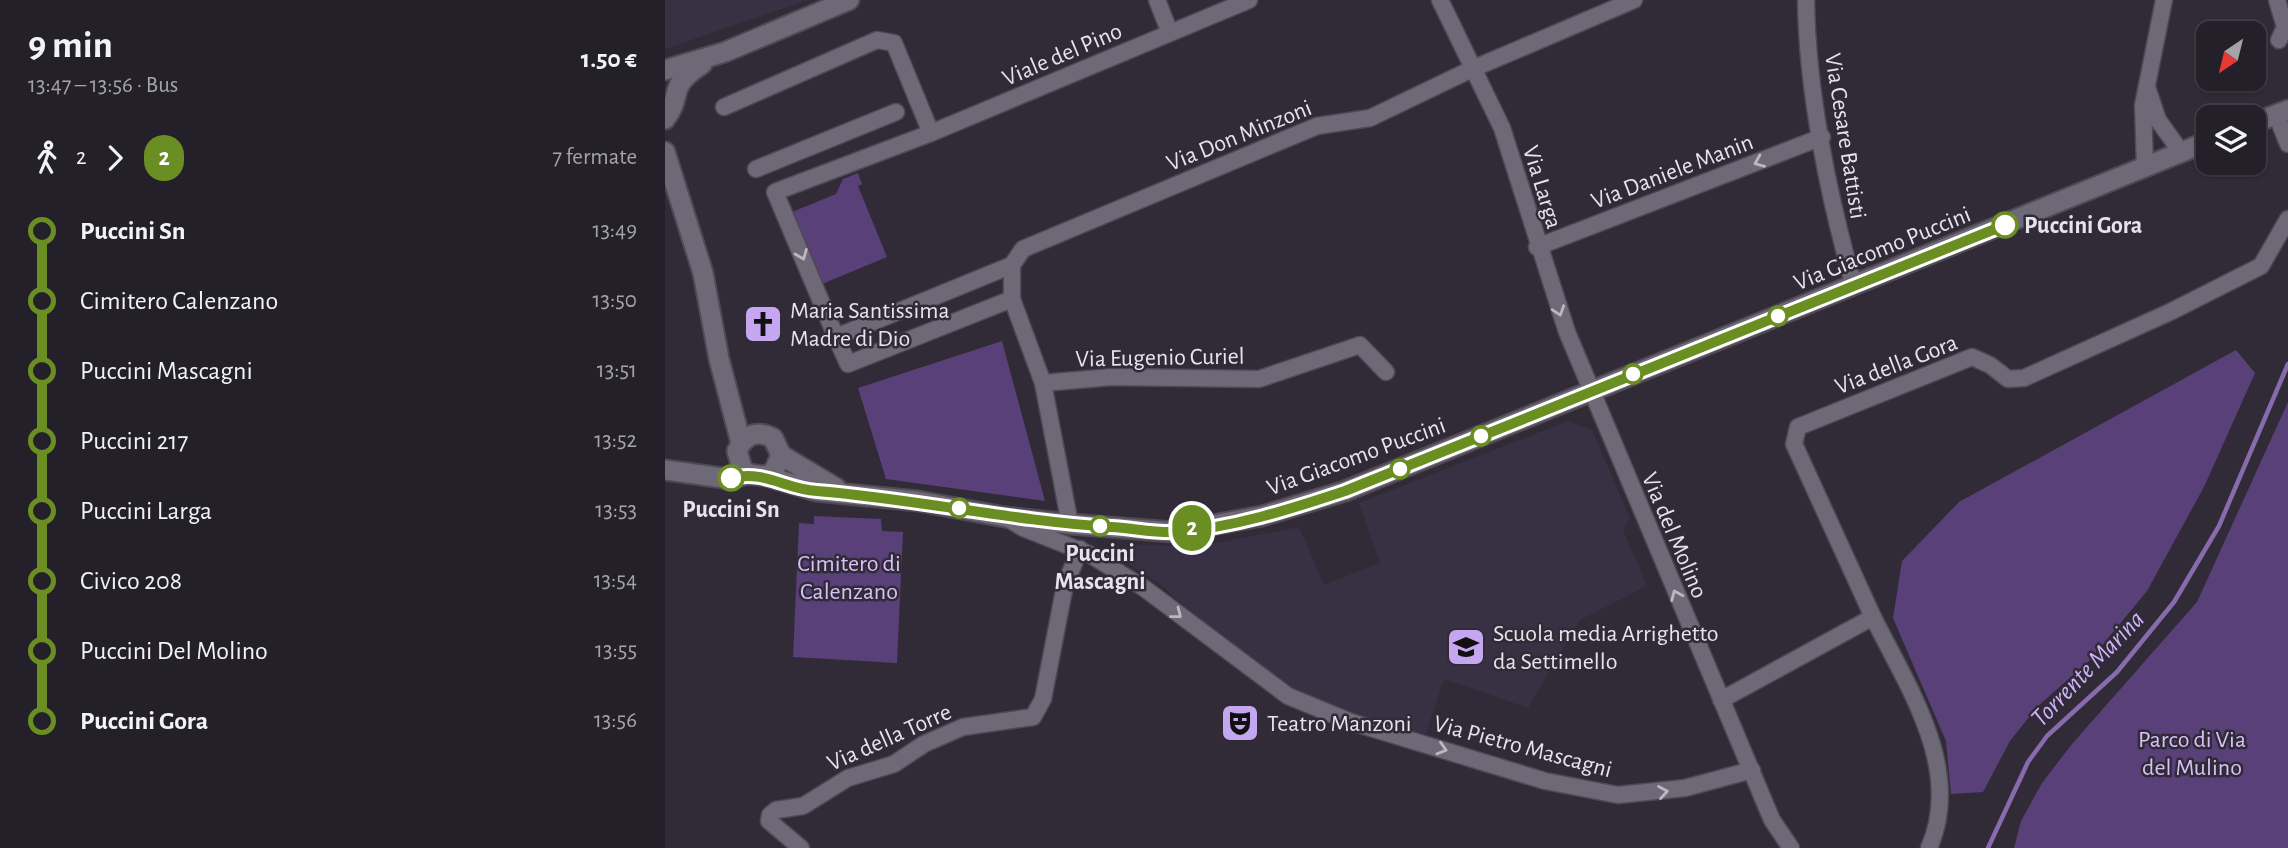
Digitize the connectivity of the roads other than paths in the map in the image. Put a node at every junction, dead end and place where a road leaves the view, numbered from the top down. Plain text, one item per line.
1 (849, 0) edge
2 (1157, 0) edge
3 (1249, 0) edge
4 (1440, 0) edge
5 (1634, 0) edge
6 (2164, 0) edge
7 (2277, 0) edge
8 (1804, 3) edge
9 (1170, 33) junction
10 (2279, 40) dead end
11 (725, 52) junction
12 (1472, 69) junction
13 (665, 70) edge
14 (2147, 84) junction
15 (669, 87) edge
16 (724, 107) dead end
17 (896, 112) dead end
18 (2282, 112) edge
19 (665, 119) edge
20 (931, 133) junction
21 (1822, 137) junction
22 (825, 141) junction
23 (2288, 144) edge
24 (2196, 146) edge
25 (2181, 152) junction
26 (665, 156) edge
27 (2145, 167) junction
28 (756, 169) dead end
29 (837, 169) junction
30 (2288, 219) edge
31 (1537, 247) junction
32 (1011, 265) junction
33 (1854, 286) junction
34 (1012, 299) junction
35 (835, 337) junction
36 (1386, 372) dead end
37 (1043, 383) junction
38 (1591, 391) junction
39 (781, 455) junction
40 (750, 457) junction
41 (665, 470) edge
42 (844, 491) junction
43 (1005, 517) junction
44 (1070, 524) junction
45 (1080, 549) junction
46 (1873, 617) junction
47 (1721, 700) junction
48 (1752, 770) junction
49 (801, 848) edge
50 (1791, 848) edge
51 (1929, 848) edge

1 - 11 street
2 - 9 street
3 - 9 street, Viale del Pino
4 - 12 street, Via Larga
5 - 12 street, Via Don Minzoni
6 - 14 street
7 - 10 street
8 - 21 street, Via Cesare Battisti
9 - 20 street, Viale del Pino
11 - 13 street
11 - 15 street
12 - 31 street, Via Larga
12 - 32 street, Via Don Minzoni
14 - 25 street
14 - 27 street
15 - 19 street
16 - 20 street
17 - 22 street
18 - 23 street
20 - 29 street, Viale del Pino
21 -> 31 street, Via Daniele Manin
21 - 33 street, Via Cesare Battisti
22 - 28 street
22 - 29 street
24 - 25 street, Via Giacomo Puccini
25 - 27 street, Via Giacomo Puccini
26 - 40 street
27 - 33 street, Via Giacomo Puccini
29 -> 35 street, Viale del Pino
30 - 46 street, Via della Gora
31 -> 38 street, Via Larga
32 - 34 street
32 - 35 street
33 - 38 street, Via Giacomo Puccini
34 - 35 street
34 - 37 street
36 - 37 street, Via Eugenio Curiel
37 - 44 street
38 - 44 street, Via Giacomo Puccini
47 -> 38 street, Via del Molino
39 - 40 street
39 - 40 street, Via Giacomo Puccini
39 - 42 street, Via Giacomo Puccini
40 - 41 street
40 - 42 street, Via Giacomo Puccini
42 - 43 street, Via Giacomo Puccini
43 - 44 street, Via Giacomo Puccini
43 - 45 street, Via Pietro Mascagni
45 -> 48 street, Via Pietro Mascagni
45 - 49 street, Via della Torre
46 - 47 street
46 - 51 street
47 - 48 street, Via del Molino
48 - 50 street, Via del Molino

